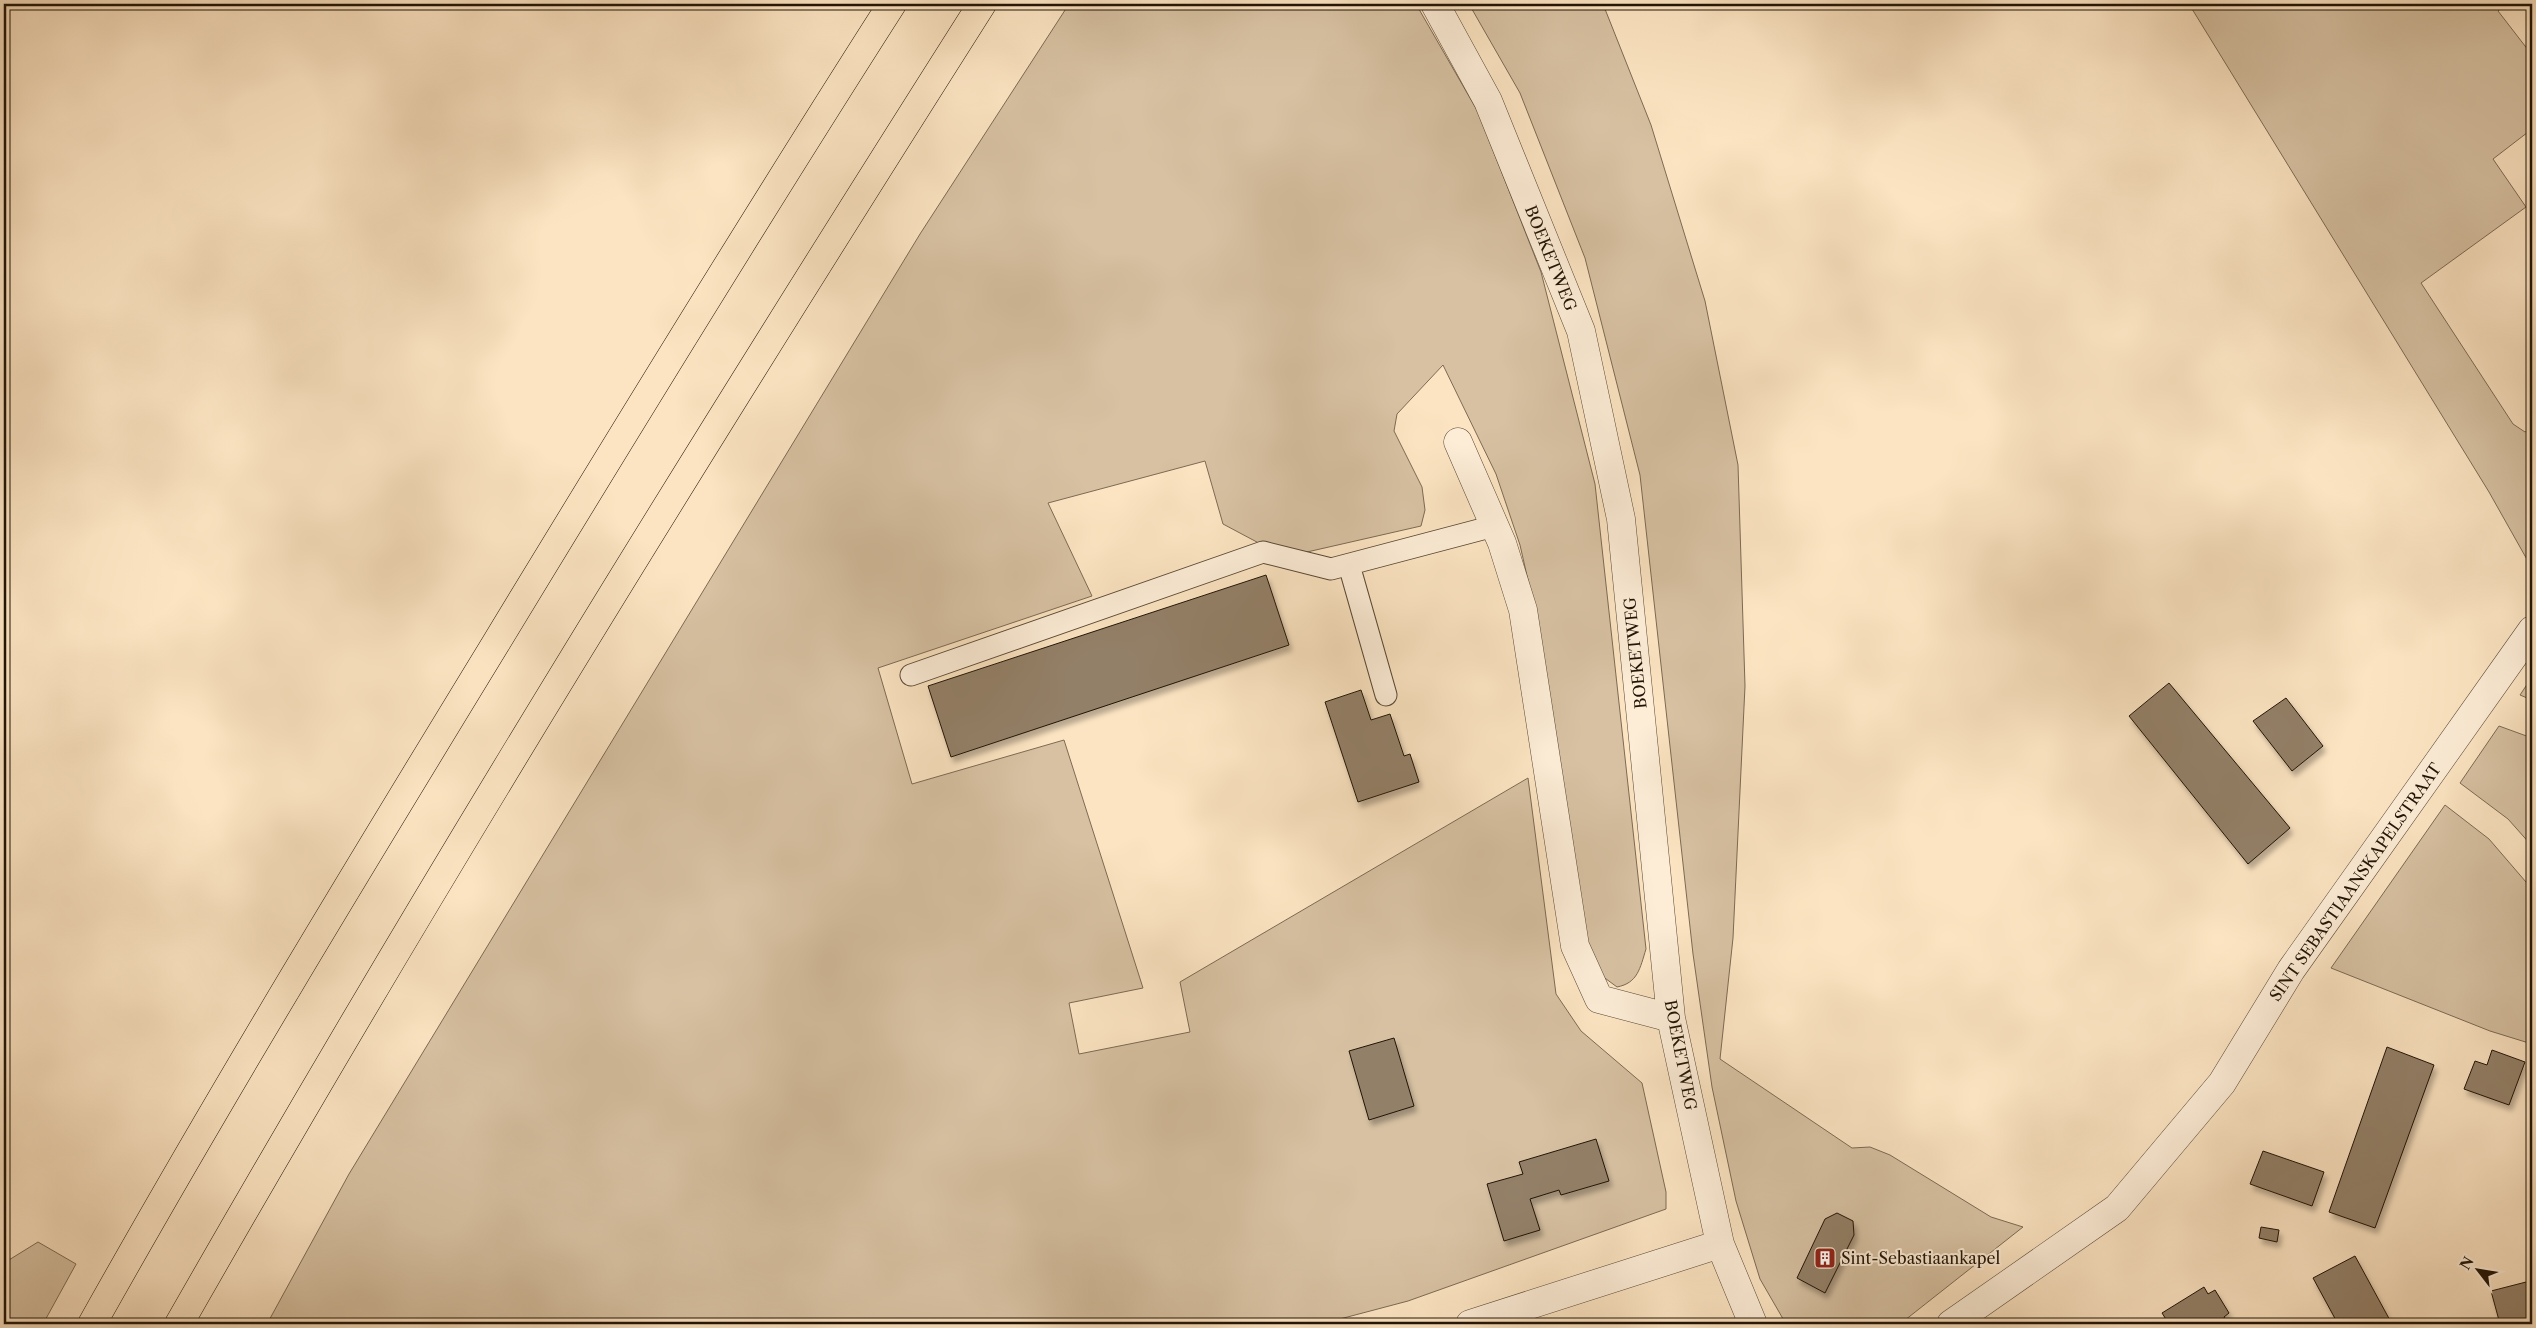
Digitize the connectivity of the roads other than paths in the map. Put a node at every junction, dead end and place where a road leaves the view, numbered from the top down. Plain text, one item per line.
1 (892, 4) edge
2 (982, 4) edge
3 (1435, 4) edge
4 (1458, 442) dead end
5 (1494, 526) junction
6 (1349, 565) junction
7 (2532, 630) edge
8 (911, 675) dead end
9 (1386, 695) dead end
10 (1672, 1018) junction
11 (1720, 1244) junction
12 (92, 1324) edge
13 (179, 1324) edge
14 (1470, 1324) edge
15 (1753, 1324) edge
16 (1951, 1324) edge

1 - 12 highway
2 - 13 highway
3 - 10 street, BOEKETWEG
4 - 5 street
5 - 6 lane
5 - 10 street
6 - 8 lane
6 - 9 lane
7 - 16 street, SINT SEBASTIAANSKAPELSTRAAT
10 - 11 street, BOEKETWEG
11 - 14 street
11 - 15 street, BOEKETWEG

